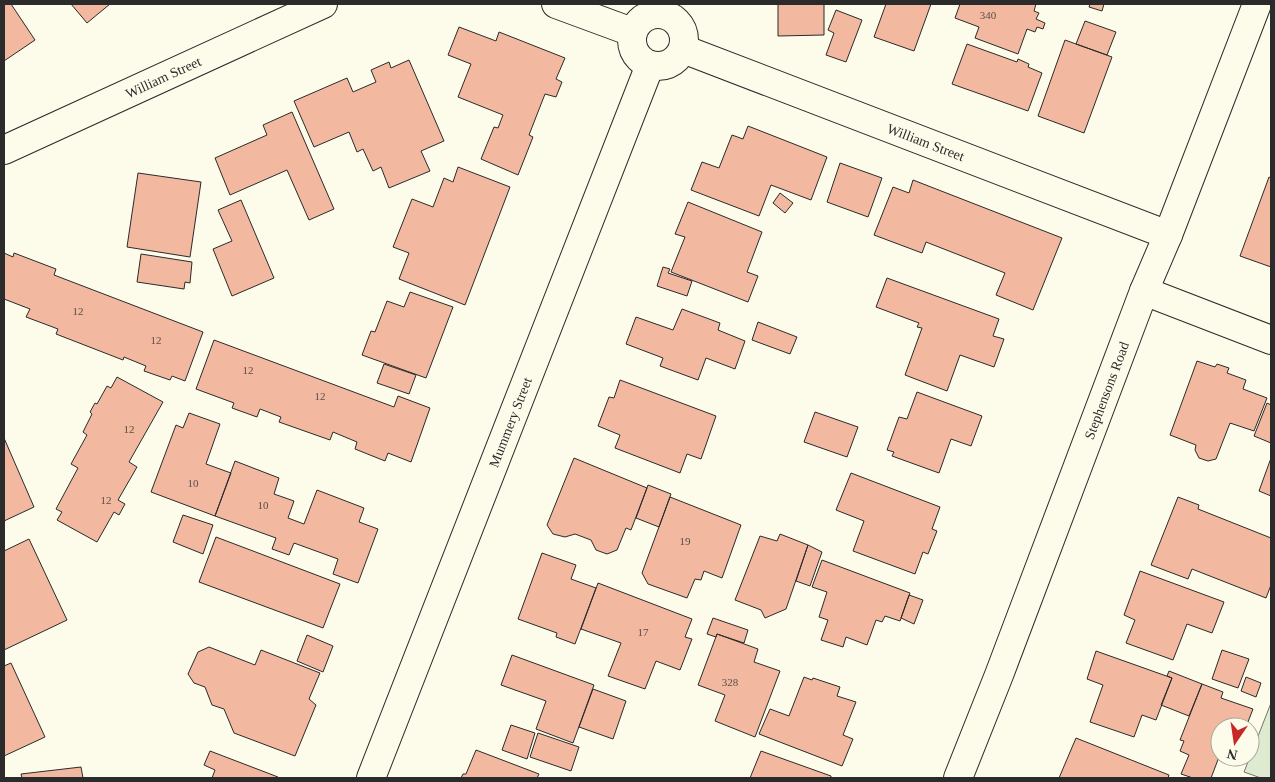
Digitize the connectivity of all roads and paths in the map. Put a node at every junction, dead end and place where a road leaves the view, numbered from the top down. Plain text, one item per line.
1 (323, 4) edge
2 (556, 4) edge
3 (1257, 4) edge
4 (670, 9) edge
5 (632, 32) junction
6 (683, 49) junction
7 (650, 65) junction
8 (4, 150) edge
9 (1168, 236) junction
10 (1144, 291) junction
11 (1271, 340) edge
12 (371, 778) edge
13 (958, 778) edge

1 - 8 street, William Street
2 - 5 street
3 - 9 street, Stephensons Road
4 - 5 street
4 - 6 street
5 - 7 street
6 - 7 street
6 - 9 street, William Street
7 - 12 street, Mummery Street
9 - 10 street, Stephensons Road
10 - 11 street
10 - 13 street, Stephensons Road

